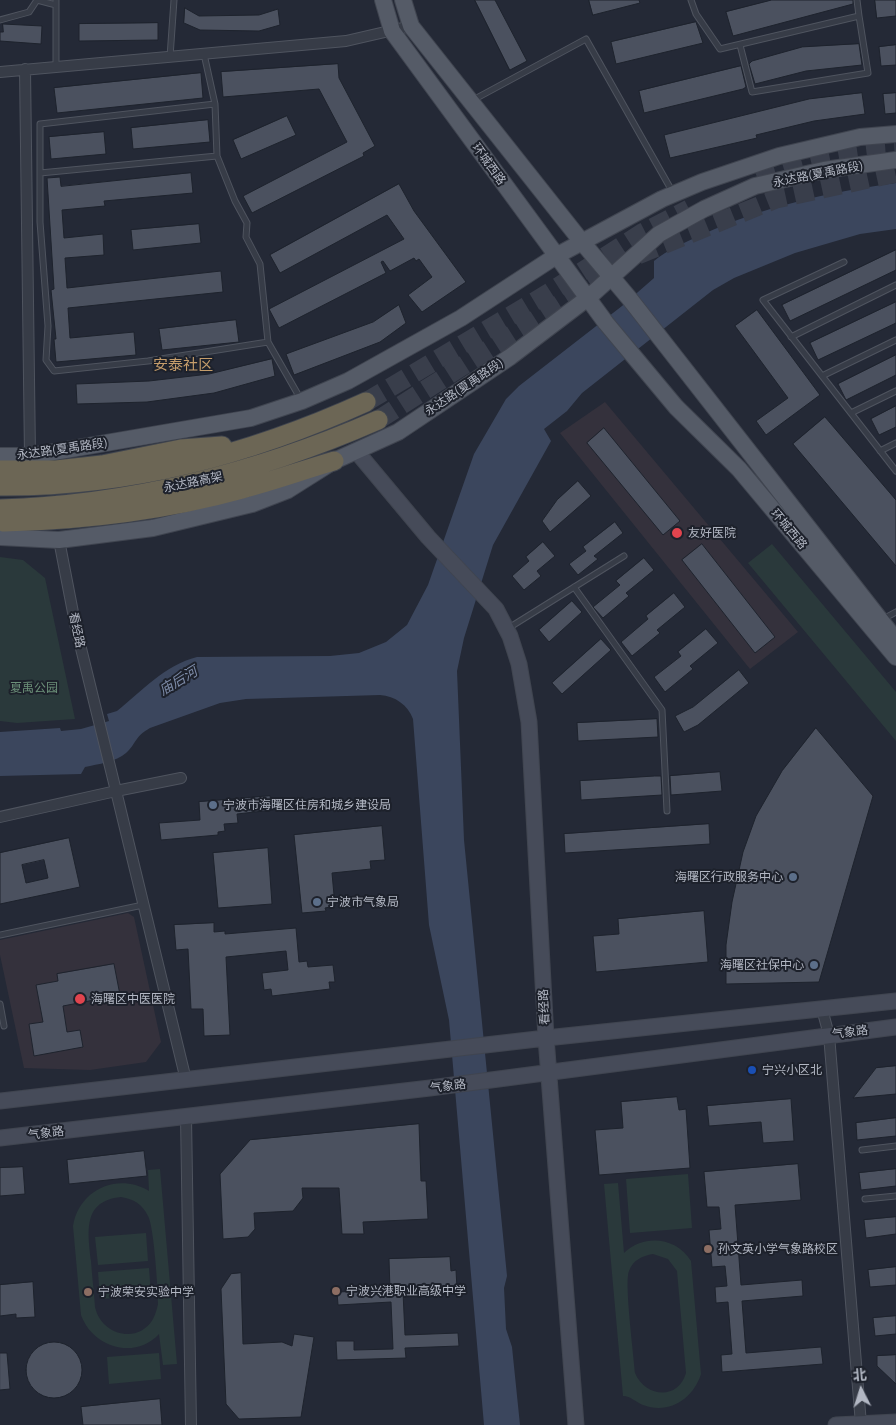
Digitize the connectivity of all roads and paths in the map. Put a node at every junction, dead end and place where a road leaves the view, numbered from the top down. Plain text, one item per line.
1 (174, 0) edge
2 (383, 0) edge
3 (404, 0) edge
4 (691, 0) edge
5 (857, 0) edge
6 (56, 2) edge
7 (860, 16) junction
8 (0, 20) edge
9 (412, 26) junction
10 (392, 31) junction
11 (740, 45) junction
12 (204, 54) junction
13 (170, 57) junction
14 (56, 67) junction
15 (25, 70) junction
16 (0, 72) edge
17 (471, 101) junction
18 (215, 104) junction
19 (896, 134) edge
20 (217, 156) junction
21 (896, 160) edge
22 (40, 172) junction
23 (674, 194) junction
24 (582, 242) junction
25 (556, 256) junction
26 (844, 262) dead end
27 (610, 278) junction
28 (896, 285) edge
29 (588, 297) junction
30 (792, 337) junction
31 (896, 340) edge
32 (268, 342) junction
33 (822, 376) junction
34 (896, 391) edge
35 (302, 401) junction
36 (366, 402) tunnel mouth
37 (851, 413) junction
38 (378, 420) tunnel mouth
39 (275, 440) junction
40 (896, 443) edge
41 (880, 451) junction
42 (357, 452) junction
43 (0, 456) edge
44 (30, 456) junction
45 (334, 461) junction
46 (0, 470) edge
47 (896, 471) edge
48 (0, 486) edge
49 (0, 509) edge
50 (0, 522) edge
51 (0, 537) edge
52 (59, 540) junction
53 (624, 556) dead end
54 (574, 587) junction
55 (896, 612) edge
56 (880, 620) junction
57 (506, 629) junction
58 (896, 640) edge
59 (896, 658) edge
60 (181, 778) dead end
61 (116, 791) junction
62 (667, 811) dead end
63 (0, 817) edge
64 (144, 905) junction
65 (0, 935) edge
66 (896, 1001) edge
67 (0, 1004) edge
68 (822, 1009) junction
69 (4, 1026) dead end
70 (896, 1026) edge
71 (829, 1035) junction
72 (546, 1038) junction
73 (548, 1073) junction
74 (186, 1080) junction
75 (0, 1101) edge
76 (186, 1117) junction
77 (0, 1138) edge
78 (896, 1146) edge
79 (862, 1150) dead end
80 (896, 1196) edge
81 (865, 1199) dead end
82 (896, 1422) edge
83 (861, 1424) edge
84 (190, 1425) edge
85 (576, 1425) edge
86 (836, 1425) edge

1 - 13 lane
2 - 10 main road, 环城西路
3 - 9 main road, 环城西路
4 - 11 lane
5 - 7 lane
6 - 8 lane
6 - 14 lane
7 - 11 lane
7 - 11 lane
9 - 10 street
9 - 17 main road, 环城西路
10 - 12 street
10 - 25 main road, 环城西路
12 - 13 street
12 - 18 lane
13 - 14 street
14 - 15 street
15 - 16 street
15 - 44 street
17 - 23 lane
17 - 24 main road, 环城西路
18 - 20 lane
18 - 22 lane
19 - 23 main road, 永达路(夏禹路段)
20 - 22 lane
20 - 32 lane
21 - 27 main road, 永达路(夏禹路段)
22 - 32 lane
23 - 24 main road, 永达路(夏禹路段)
24 - 25 main road, 永达路(夏禹路段)
24 - 27 main road, 环城西路
25 - 29 main road, 环城西路
25 - 35 main road, 永达路(夏禹路段)
26 - 30 lane
27 - 29 main road, 永达路(夏禹路段)
27 - 56 main road, 环城西路
28 - 30 lane
29 - 42 main road, 永达路(夏禹路段)
29 - 59 main road, 环城西路
30 - 33 lane
31 - 33 lane
32 - 35 lane
33 - 37 lane
34 - 37 lane
35 - 44 main road, 永达路(夏禹路段)
36 - 39 highway, 永达路高架
37 - 41 lane
38 - 49 highway, 永达路高架
39 - 46 highway
39 - 48 highway, 永达路高架
40 - 41 lane
41 - 47 lane
42 - 45 main road, 永达路(夏禹路段)
42 - 57 street, 看经路
43 - 44 main road, 永达路(夏禹路段)
45 - 50 highway
45 - 52 main road, 永达路(夏禹路段)
51 - 52 main road, 永达路(夏禹路段)
52 - 61 street, 看经路
53 - 54 lane
54 - 57 lane
54 - 62 lane
55 - 56 lane
56 - 58 main road, 环城西路
57 - 72 street, 看经路
60 - 61 street
61 - 63 street
61 - 64 street, 看经路
64 - 65 lane
64 - 74 street, 看经路
66 - 68 street, 气象路
67 - 69 lane
68 - 71 street
68 - 72 street, 气象路
70 - 71 street, 气象路
71 - 73 street, 气象路
71 - 83 street
72 - 73 street, 看经路
72 - 74 street, 气象路
73 - 76 street, 气象路
73 - 85 street, 看经路
74 - 75 street, 气象路
76 - 77 street, 气象路
76 - 84 street
78 - 79 lane
80 - 81 lane
82 - 83 street
83 - 86 street

